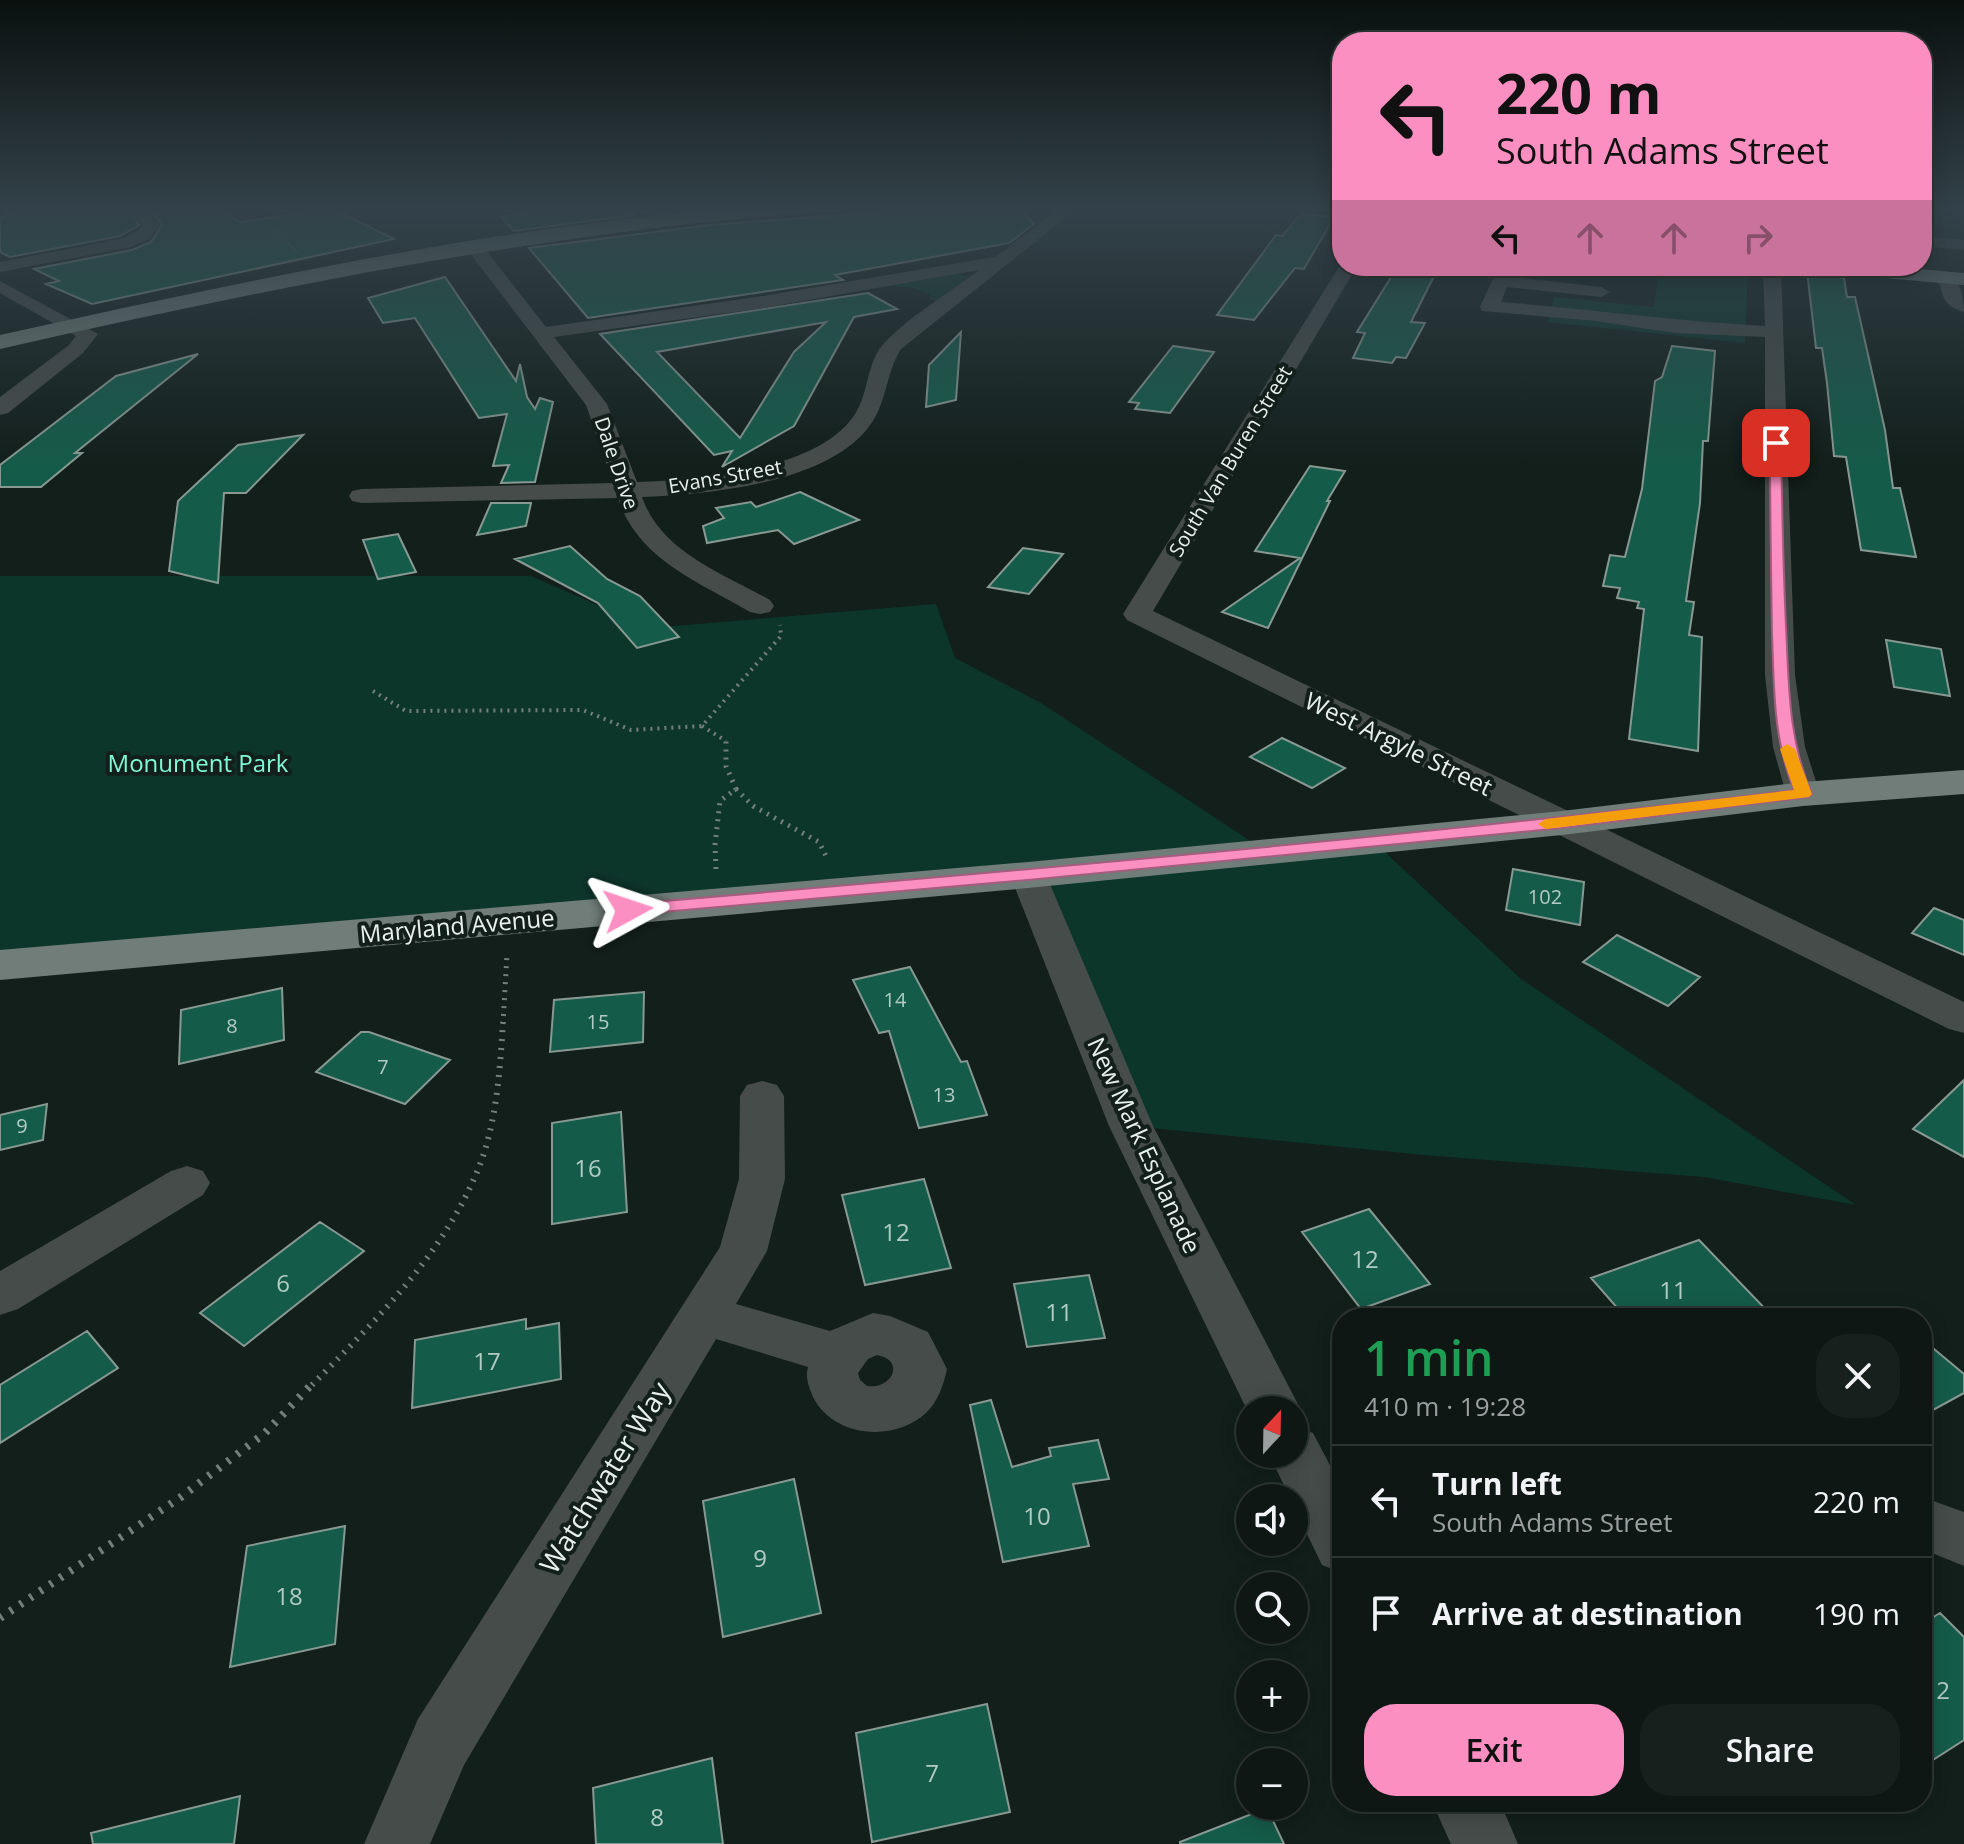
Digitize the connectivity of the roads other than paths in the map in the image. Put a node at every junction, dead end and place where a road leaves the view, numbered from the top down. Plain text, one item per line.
1 (10, 293) edge
2 (225, 293) edge
3 (511, 293) edge
4 (815, 293) edge
5 (960, 293) edge
6 (1332, 293) edge
7 (1495, 293) edge
8 (1773, 293) edge
9 (1954, 293) edge
10 (0, 304) edge
11 (1964, 306) edge
12 (62, 330) junction
13 (543, 333) junction
14 (0, 335) edge
15 (1622, 335) dead end
16 (0, 342) edge
17 (1776, 342) junction
18 (0, 408) edge
19 (627, 490) junction
20 (361, 496) dead end
21 (760, 606) road end
22 (1137, 614) joint
23 (1964, 782) edge
24 (1803, 794) junction
25 (1562, 823) junction
26 (1028, 875) junction
27 (0, 965) edge
28 (1964, 1019) edge
29 (762, 1096) dead end
30 (187, 1183) dead end
31 (0, 1295) edge
32 (703, 1315) junction
33 (838, 1355) dead end
34 (1267, 1396) edge
35 (1303, 1468) edge
36 (1332, 1526) edge
37 (1932, 1527) edge
38 (1964, 1539) edge
39 (1470, 1812) edge
40 (397, 1844) edge
41 (1485, 1844) edge

1 - 12 street
2 - 12 main road
3 - 13 street, Dale Drive
4 - 13 street
5 - 19 street, Evans Street
6 - 22 street, South Van Buren Street
7 - 17 street
8 - 17 street
9 - 11 street
10 - 12 street
12 - 14 main road
12 - 16 main road
12 - 18 street
13 - 19 street, Dale Drive
15 - 17 street
17 - 24 street
19 - 20 street, Evans Street
19 - 21 street, Dale Drive
22 - 25 street, West Argyle Street
23 - 24 main road, Maryland Avenue
24 - 25 main road, Maryland Avenue
25 - 26 main road, Maryland Avenue
25 - 28 street, West Argyle Street
26 - 27 main road, Maryland Avenue
26 - 34 street, New Mark Esplanade
29 - 32 street, Watchwater Way
30 - 31 street
32 - 33 street
32 - 40 street, Watchwater Way
35 - 36 street
37 - 38 street
39 - 41 street

